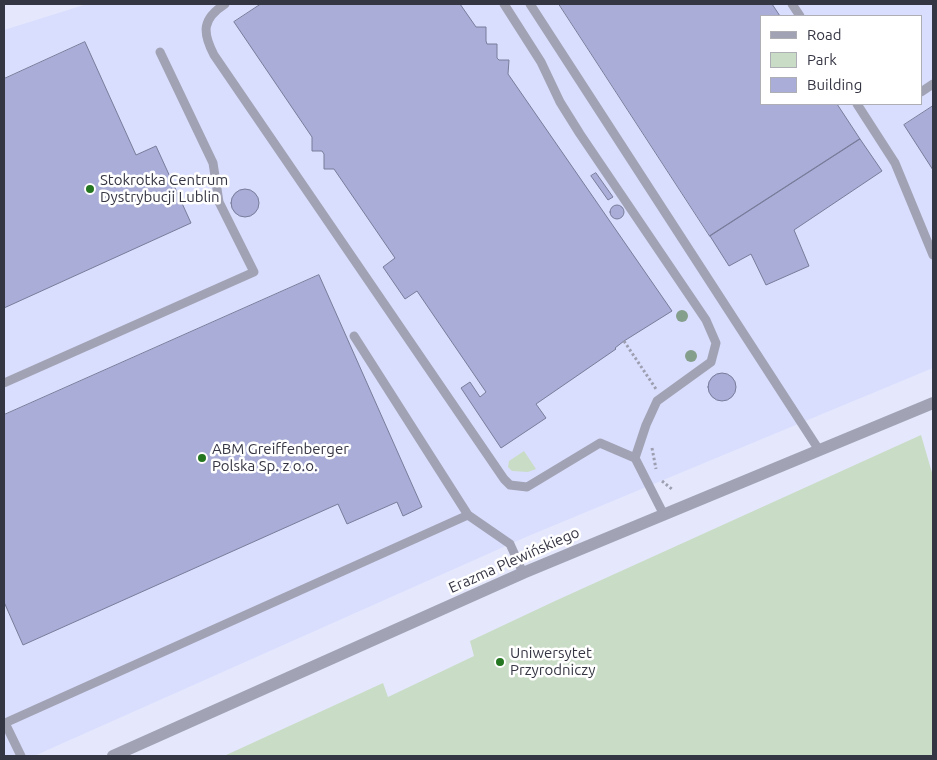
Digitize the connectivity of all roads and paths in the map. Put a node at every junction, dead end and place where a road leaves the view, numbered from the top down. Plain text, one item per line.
1 (225, 4) edge
2 (504, 4) edge
3 (530, 4) edge
4 (792, 4) edge
5 (799, 15) edge
6 (160, 52) dead end
7 (933, 84) edge
8 (922, 91) edge
9 (858, 105) edge
10 (933, 254) edge
11 (354, 336) dead end
12 (4, 383) edge
13 (933, 403) edge
14 (819, 450) junction
15 (635, 458) junction
16 (663, 513) junction
17 (468, 515) junction
18 (523, 573) junction
19 (4, 722) edge
20 (20, 756) edge
21 (113, 756) edge

1 - 15 lane
2 - 15 lane
3 - 14 lane
4 - 5 lane
6 - 12 lane
7 - 8 lane
9 - 10 lane
11 - 17 lane
13 - 14 street, Erazma Plewińskiego
14 - 16 street, Erazma Plewińskiego
15 - 16 lane
16 - 18 street, Erazma Plewińskiego
17 - 18 lane
17 - 19 lane
18 - 21 street, Erazma Plewińskiego
19 - 20 lane

